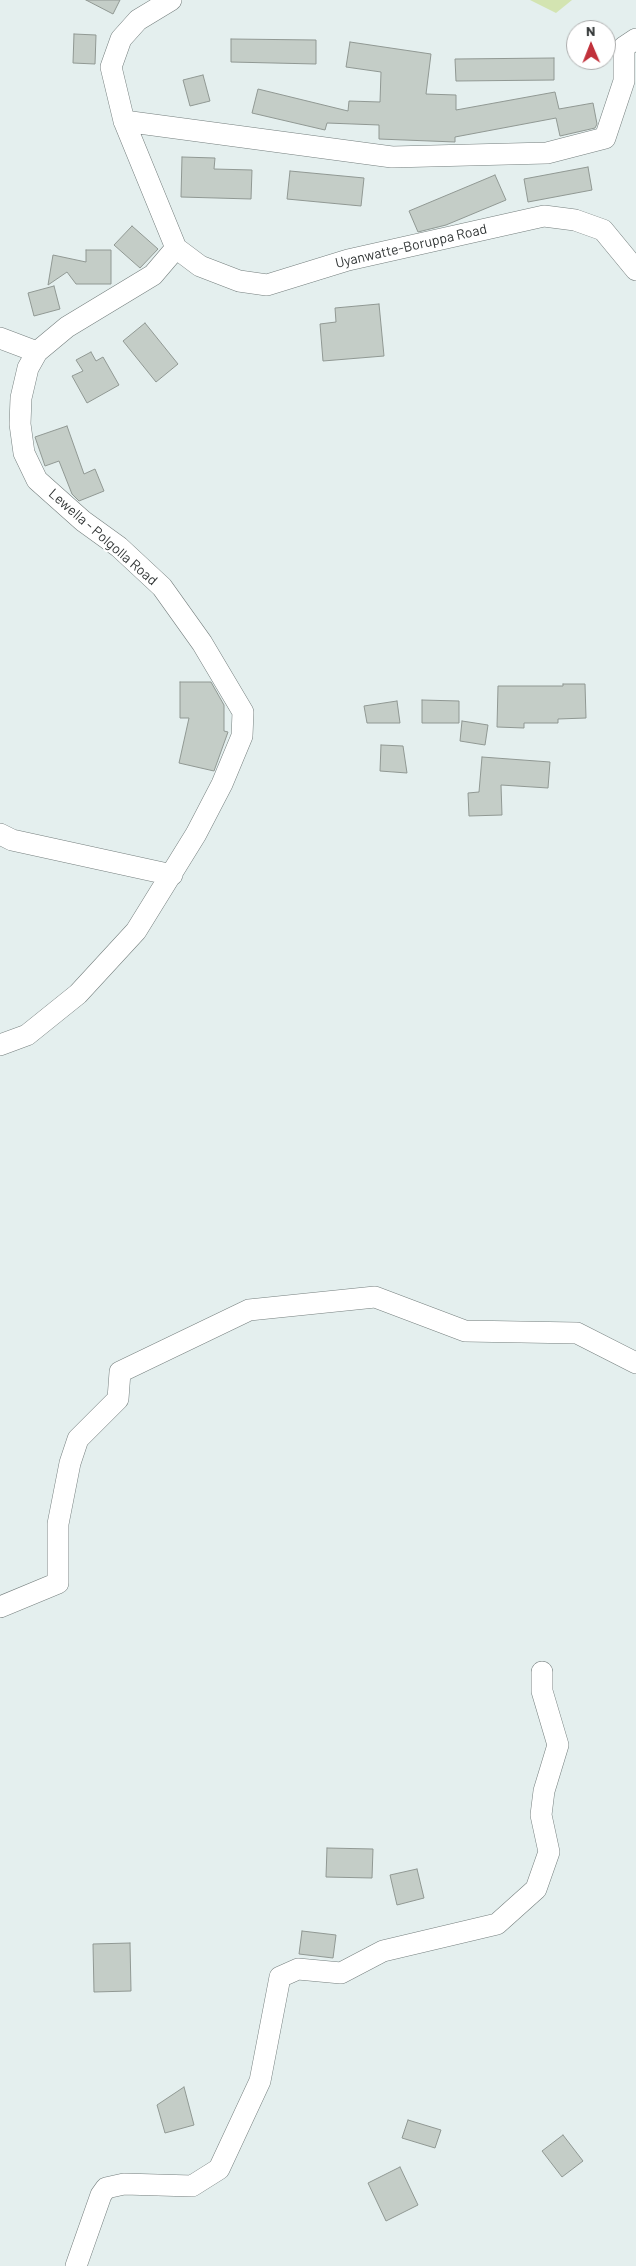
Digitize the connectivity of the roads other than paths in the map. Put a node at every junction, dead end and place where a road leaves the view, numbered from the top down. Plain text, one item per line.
1 (170, 0) edge
2 (636, 38) edge
3 (124, 121) junction
4 (176, 248) junction
5 (636, 270) edge
6 (0, 338) edge
7 (37, 352) junction
8 (0, 834) edge
9 (172, 875) junction
10 (0, 1045) edge
11 (636, 1363) edge
12 (0, 1607) edge
13 (542, 1672) dead end
14 (76, 2266) edge

1 - 3 street
2 - 3 street
3 - 4 street
4 - 5 street, Uyanwatte-Boruppa Road
4 - 7 street, Lewella - Polgolla Road
6 - 7 street
7 - 9 street, Lewella - Polgolla Road
8 - 9 street
9 - 10 street, Lewella - Polgolla Road
11 - 12 street
13 - 14 street

